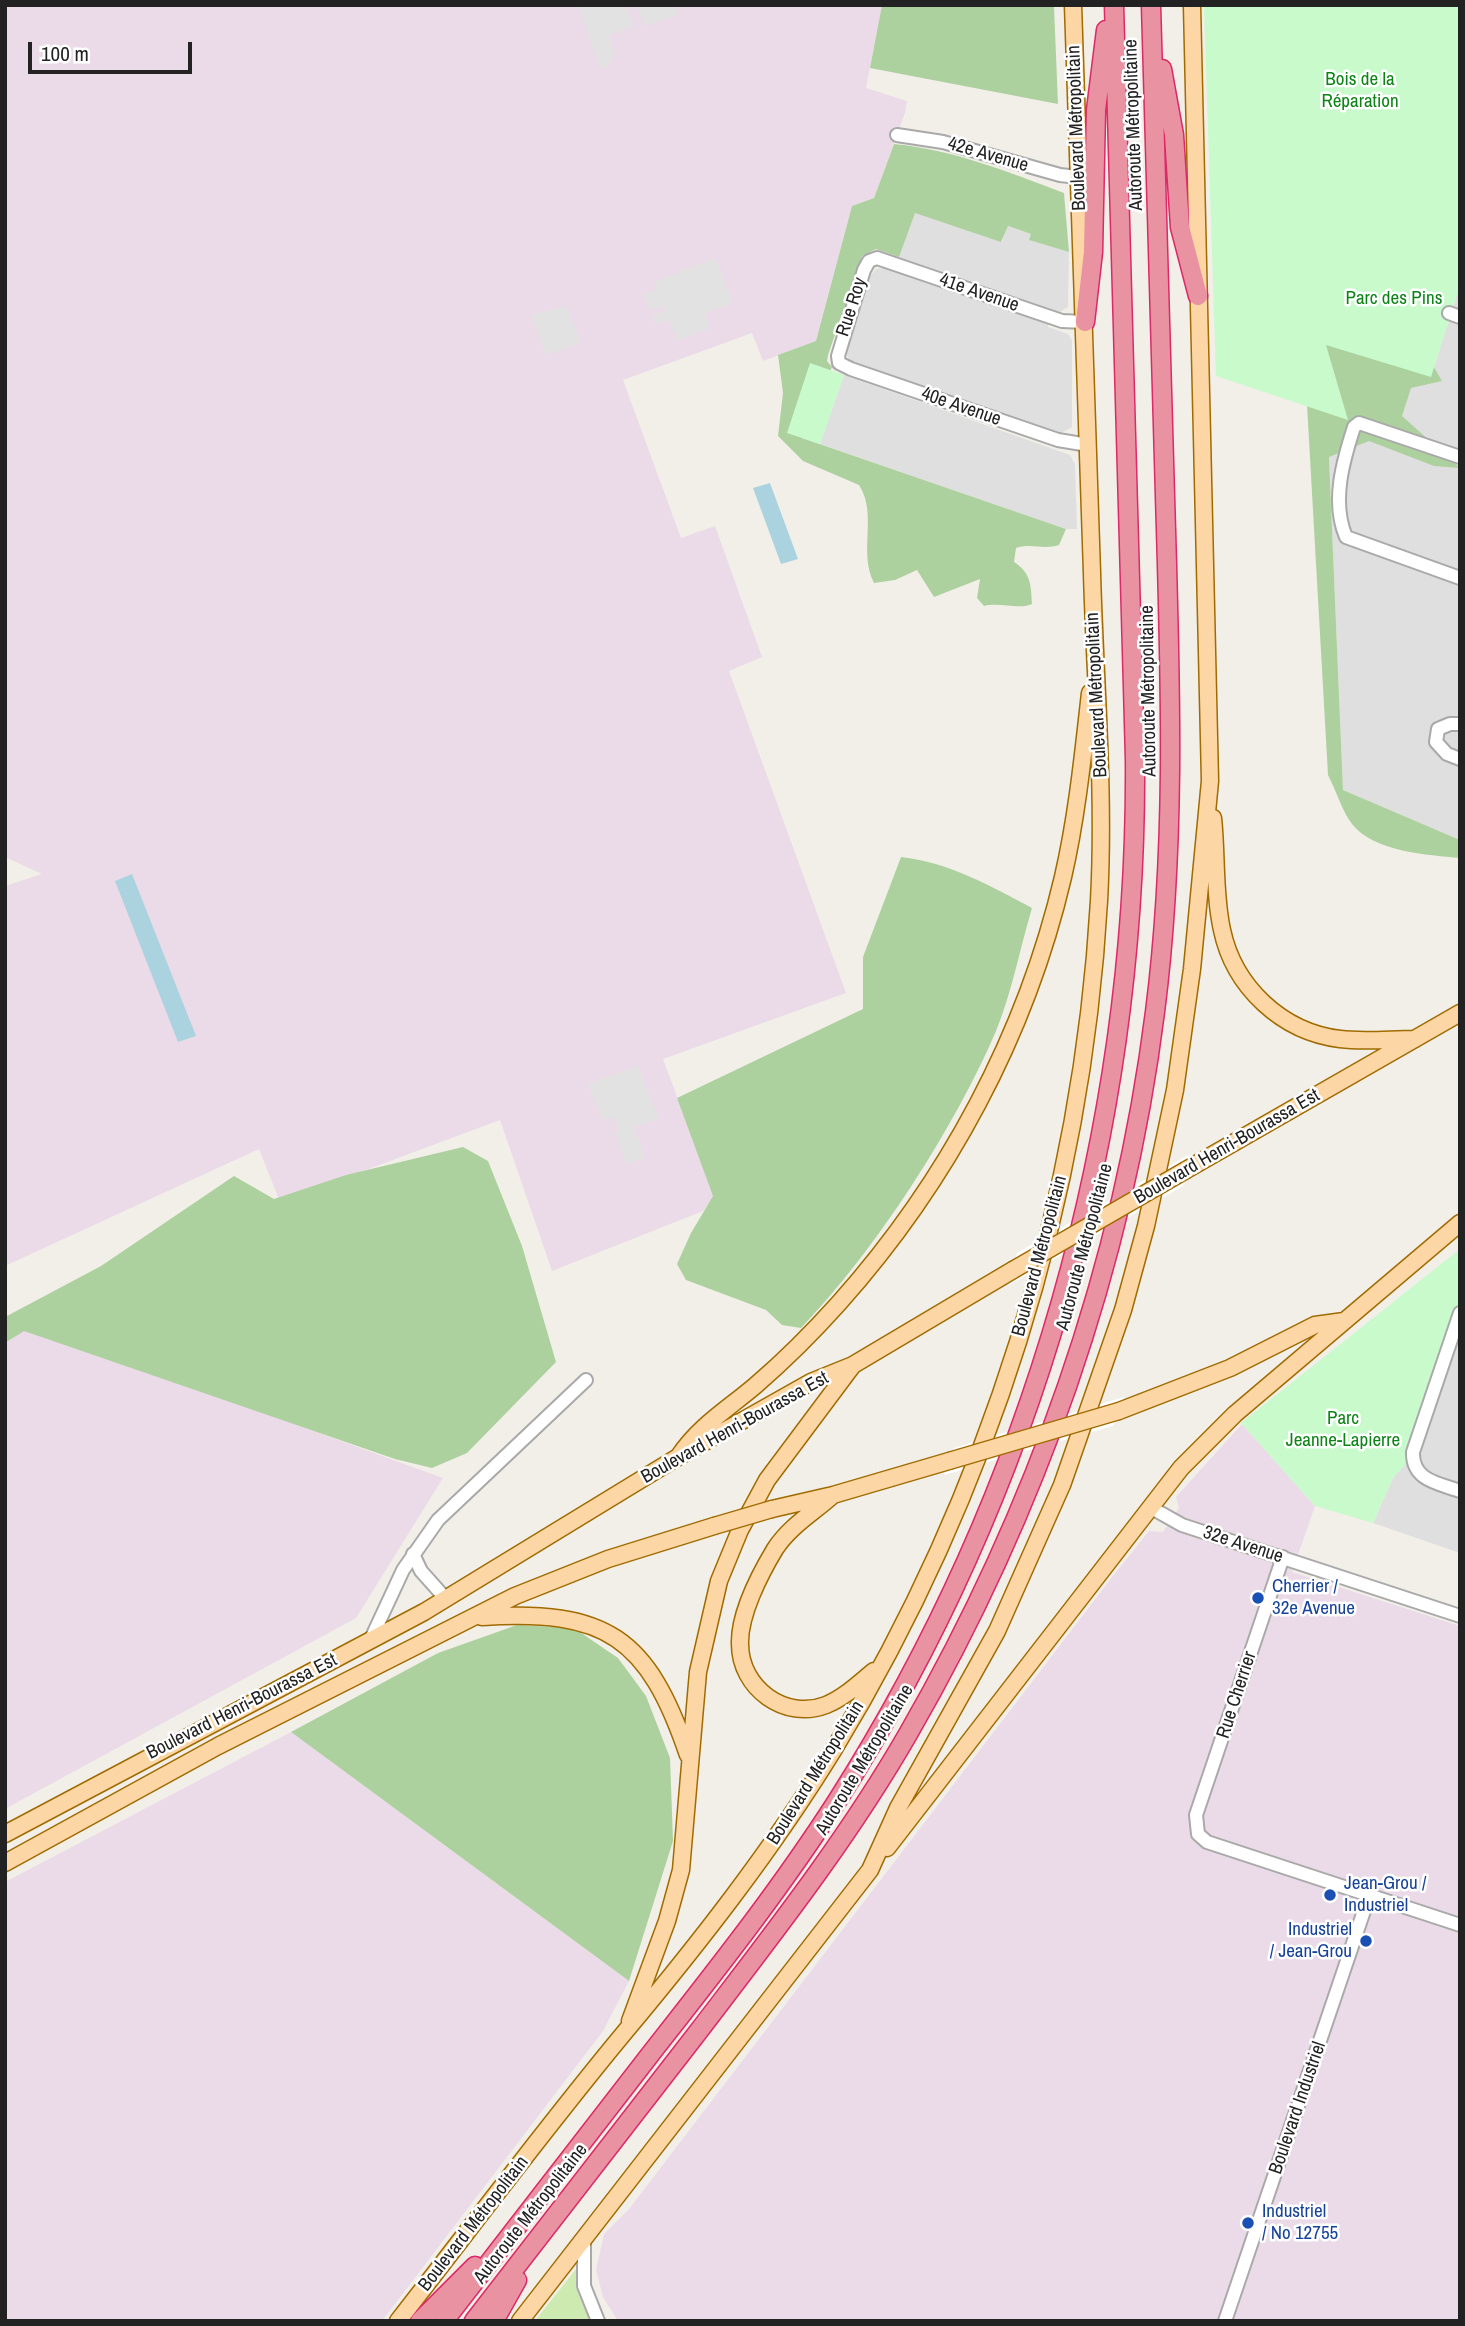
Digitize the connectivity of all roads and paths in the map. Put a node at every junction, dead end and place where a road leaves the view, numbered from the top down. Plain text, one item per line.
1 (1073, 5) edge
2 (1112, 5) edge
3 (1192, 5) edge
4 (1152, 11) edge
5 (897, 135) dead end
6 (1078, 177) junction
7 (875, 258) joint
8 (1198, 296) junction
9 (1085, 322) junction
10 (838, 360) joint
11 (1088, 445) junction
12 (1460, 457) edge
13 (1460, 578) edge
14 (1094, 653) junction
15 (1460, 724) edge
16 (1460, 758) edge
17 (1210, 781) junction
18 (1460, 1013) edge
19 (1415, 1039) junction
20 (1460, 1223) edge
21 (1460, 1313) edge
22 (1344, 1321) junction
23 (853, 1365) junction
24 (586, 1380) dead end
25 (678, 1457) junction
26 (1460, 1491) edge
27 (833, 1495) junction
28 (1150, 1507) junction
29 (413, 1554) junction
30 (1283, 1557) junction
31 (446, 1599) junction
32 (1460, 1616) edge
33 (476, 1617) junction
34 (436, 1635) junction
35 (370, 1641) junction
36 (882, 1665) junction
37 (691, 1761) junction
38 (5, 1834) edge
39 (5, 1863) edge
40 (870, 1870) junction
41 (1369, 1896) junction
42 (1460, 1925) edge
43 (626, 2031) junction
44 (527, 2214) junction
45 (548, 2225) junction
46 (584, 2239) junction
47 (398, 2321) edge
48 (420, 2321) edge
49 (444, 2321) edge
50 (474, 2321) edge
51 (494, 2321) edge
52 (520, 2321) edge
53 (598, 2321) edge
54 (1225, 2321) edge

1 - 6 main road, Boulevard Métropolitain
2 - 9 highway
2 - 44 highway, Autoroute Métropolitaine
3 - 8 main road
4 - 8 highway
4 - 45 highway, Autoroute Métropolitaine
5 - 6 street, 42e Avenue
6 - 9 main road, Boulevard Métropolitain
7 - 9 street, 41e Avenue
7 - 10 street, Rue Roy
8 - 17 main road
9 - 11 main road, Boulevard Métropolitain
10 - 11 street, 40e Avenue
11 - 14 main road, Boulevard Métropolitain
12 - 13 street
14 - 25 main road
14 - 36 main road, Boulevard Métropolitain
15 - 16 street
17 - 19 main road
17 - 40 main road
18 - 19 main road, Boulevard Henri-Bourassa Est
19 - 23 main road, Boulevard Henri-Bourassa Est, bridge
20 - 22 main road, Boulevard Henri-Bourassa Est
21 - 26 street
22 - 27 main road, Boulevard Henri-Bourassa Est, bridge
22 - 28 main road
23 - 25 main road, Boulevard Henri-Bourassa Est
23 - 37 main road
24 - 29 street
25 - 31 main road, Boulevard Henri-Bourassa Est
27 - 33 main road, Boulevard Henri-Bourassa Est, bridge
27 - 36 main road
28 - 30 street, 32e Avenue
28 - 40 main road
29 - 31 street
29 - 35 street
30 - 32 street, 32e Avenue
30 - 41 street, Rue Cherrier
31 - 34 main road
31 - 35 main road, Boulevard Henri-Bourassa Est
33 - 34 main road, Boulevard Henri-Bourassa Est
33 - 37 main road
34 - 39 main road, Boulevard Henri-Bourassa Est
35 - 38 main road, Boulevard Henri-Bourassa Est
36 - 43 main road, Boulevard Métropolitain
37 - 43 main road
40 - 46 main road
41 - 42 street
41 - 54 street, Boulevard Industriel
43 - 47 main road, Boulevard Métropolitain
44 - 48 highway
44 - 49 highway, Autoroute Métropolitaine
45 - 50 highway, Autoroute Métropolitaine
45 - 51 highway
46 - 52 main road
46 - 53 street

